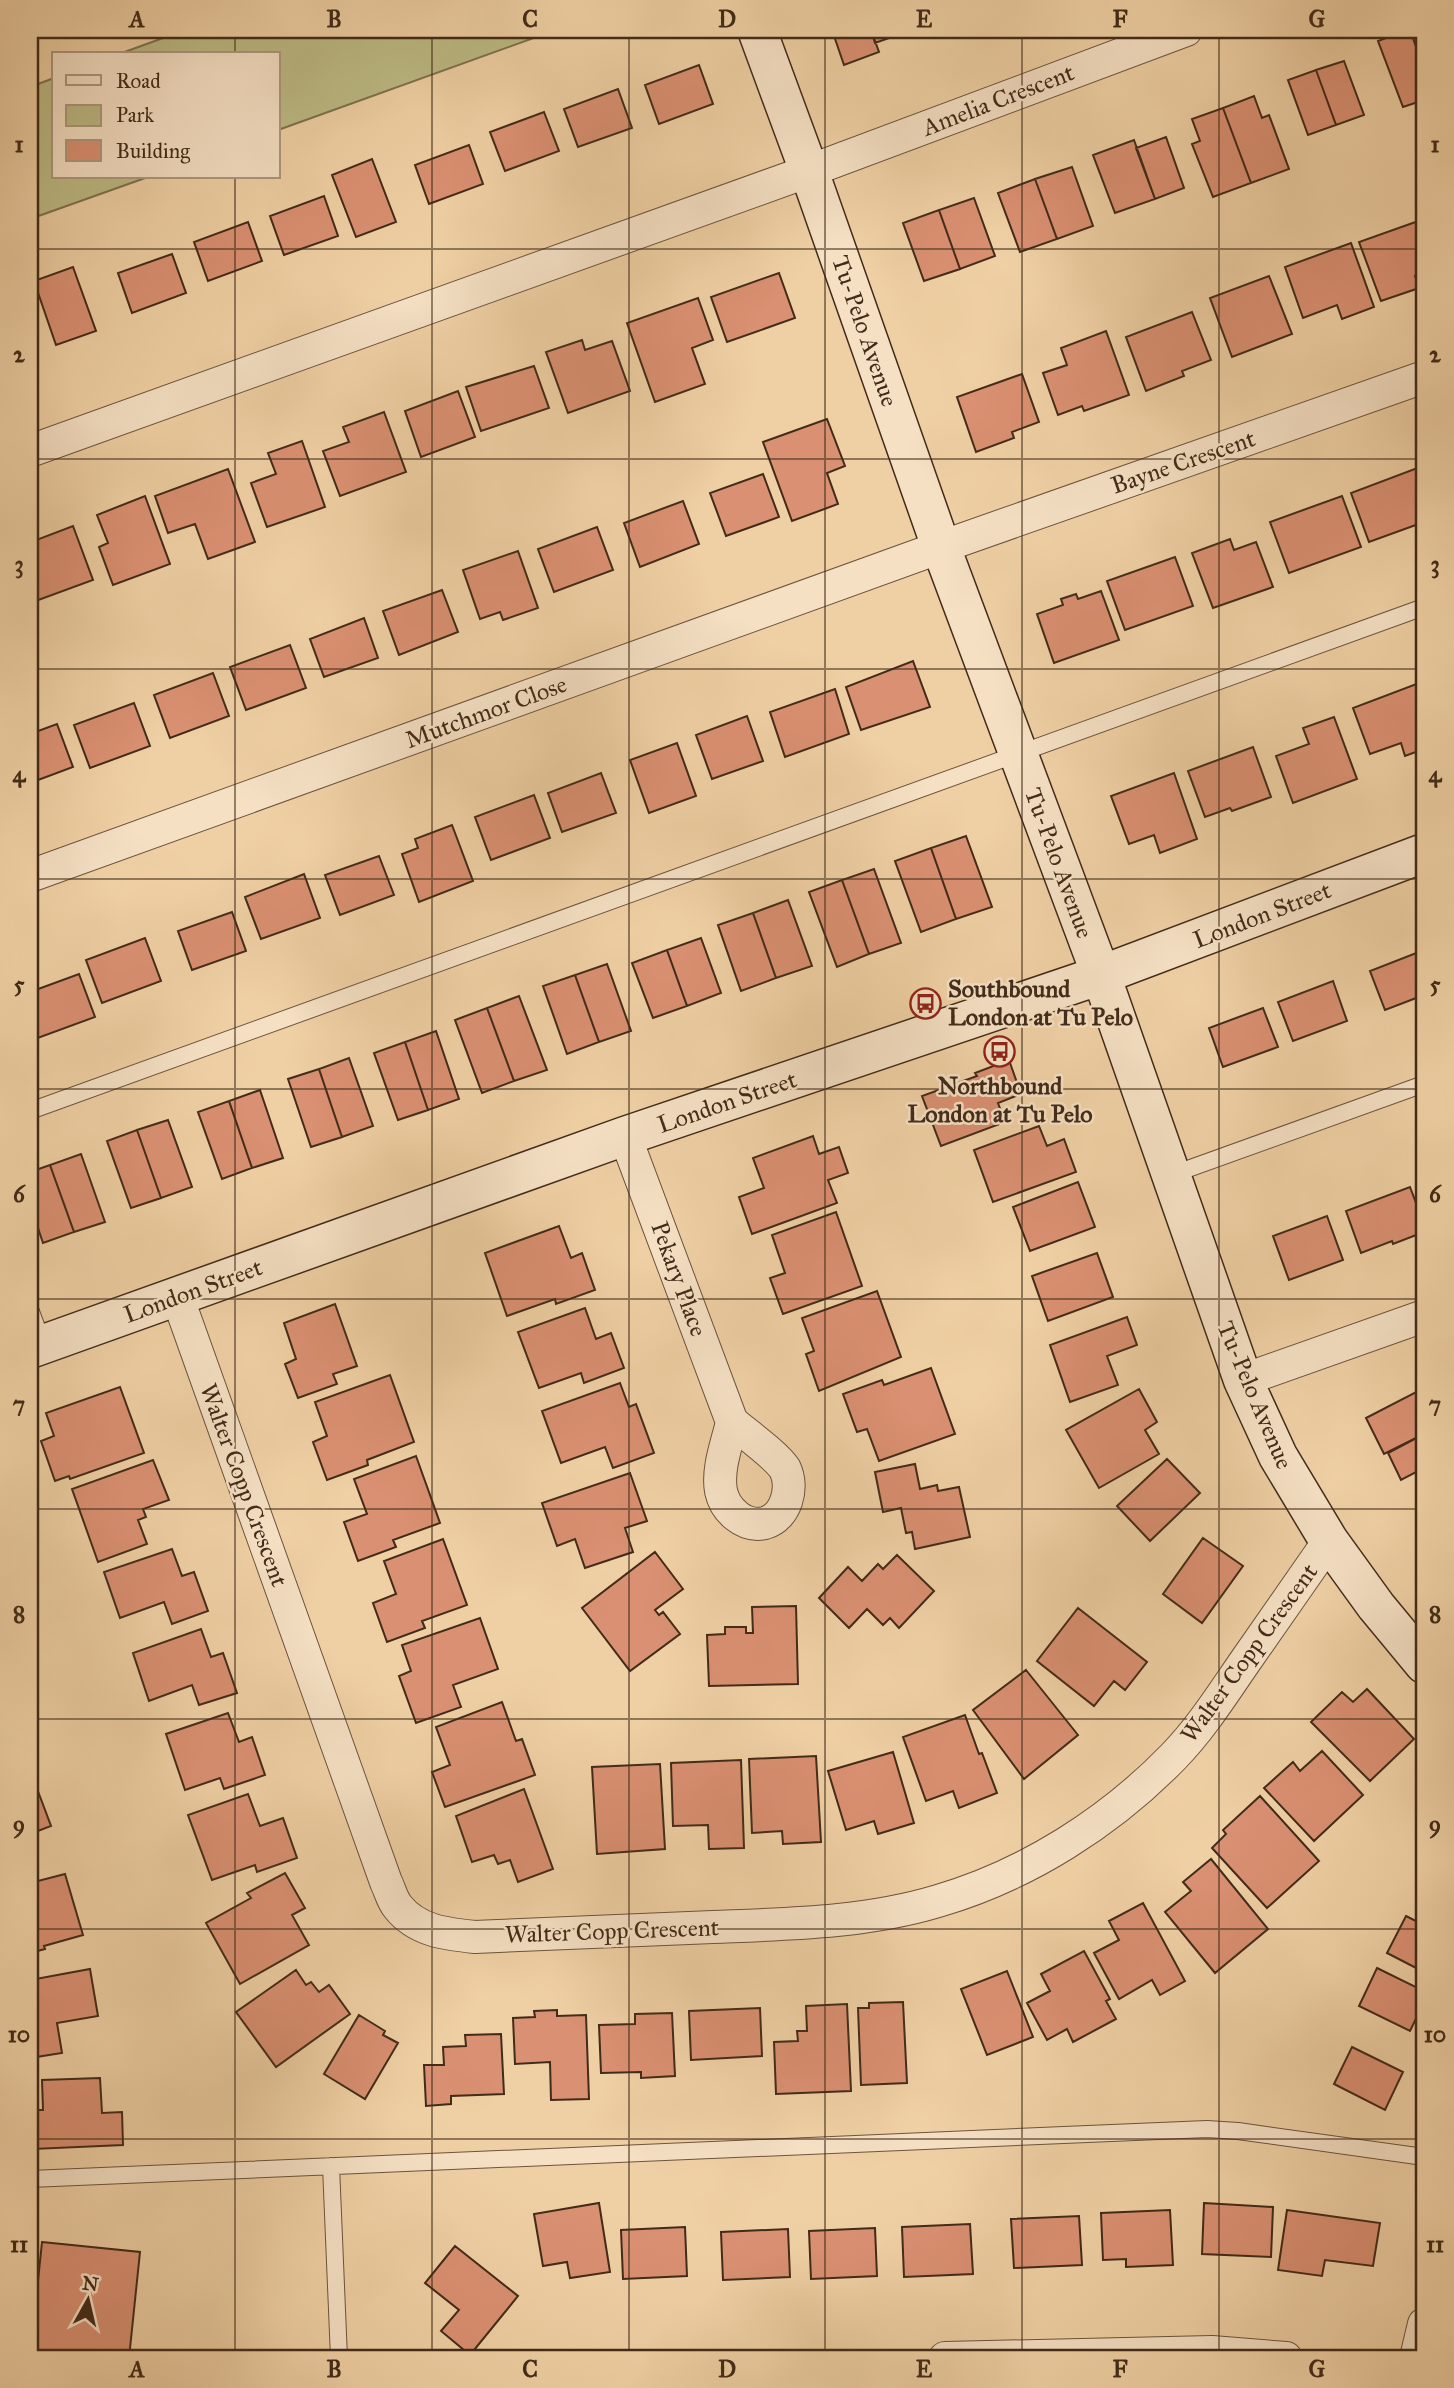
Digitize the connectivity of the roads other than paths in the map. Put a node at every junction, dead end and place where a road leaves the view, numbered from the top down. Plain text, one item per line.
1 (757, 30) edge
2 (1186, 30) edge
3 (809, 171) junction
4 (1424, 377) edge
5 (30, 452) edge
6 (941, 547) junction
7 (1424, 607) edge
8 (1018, 754) junction
9 (1424, 853) edge
10 (30, 876) edge
11 (1101, 975) junction
12 (1424, 1084) edge
13 (30, 1111) edge
14 (625, 1136) junction
15 (1171, 1175) junction
16 (177, 1296) junction
17 (1424, 1316) edge
18 (34, 1334) edge
19 (1243, 1380) junction
20 (732, 1422) dead end
21 (1329, 1541) junction
22 (1424, 1664) edge
23 (1424, 2157) edge
24 (331, 2166) junction
25 (30, 2179) edge
26 (1424, 2324) edge
27 (339, 2358) edge
28 (958, 2358) edge
29 (1286, 2358) edge
30 (1416, 2358) edge

1 - 3 street, Tu-Pelo Avenue
2 - 3 street, Amelia Crescent
3 - 5 street
3 - 6 street, Tu-Pelo Avenue
4 - 6 street, Bayne Crescent
6 - 8 street, Tu-Pelo Avenue
6 - 10 street, Mutchmor Close
7 - 8 lane
8 - 11 street, Tu-Pelo Avenue
8 - 13 lane
9 - 11 street, London Street
11 - 14 street, London Street
11 - 15 street, Tu-Pelo Avenue
12 - 15 lane
14 - 16 street, London Street
14 - 20 street, Pekary Place
15 - 19 street, Tu-Pelo Avenue
16 - 18 street, London Street
16 - 21 street, Walter Copp Crescent
17 - 19 street
19 - 21 street, Tu-Pelo Avenue
21 - 22 street, Tu-Pelo Avenue
23 - 24 lane
24 - 25 lane
24 - 27 lane
26 - 30 street
28 - 29 street

